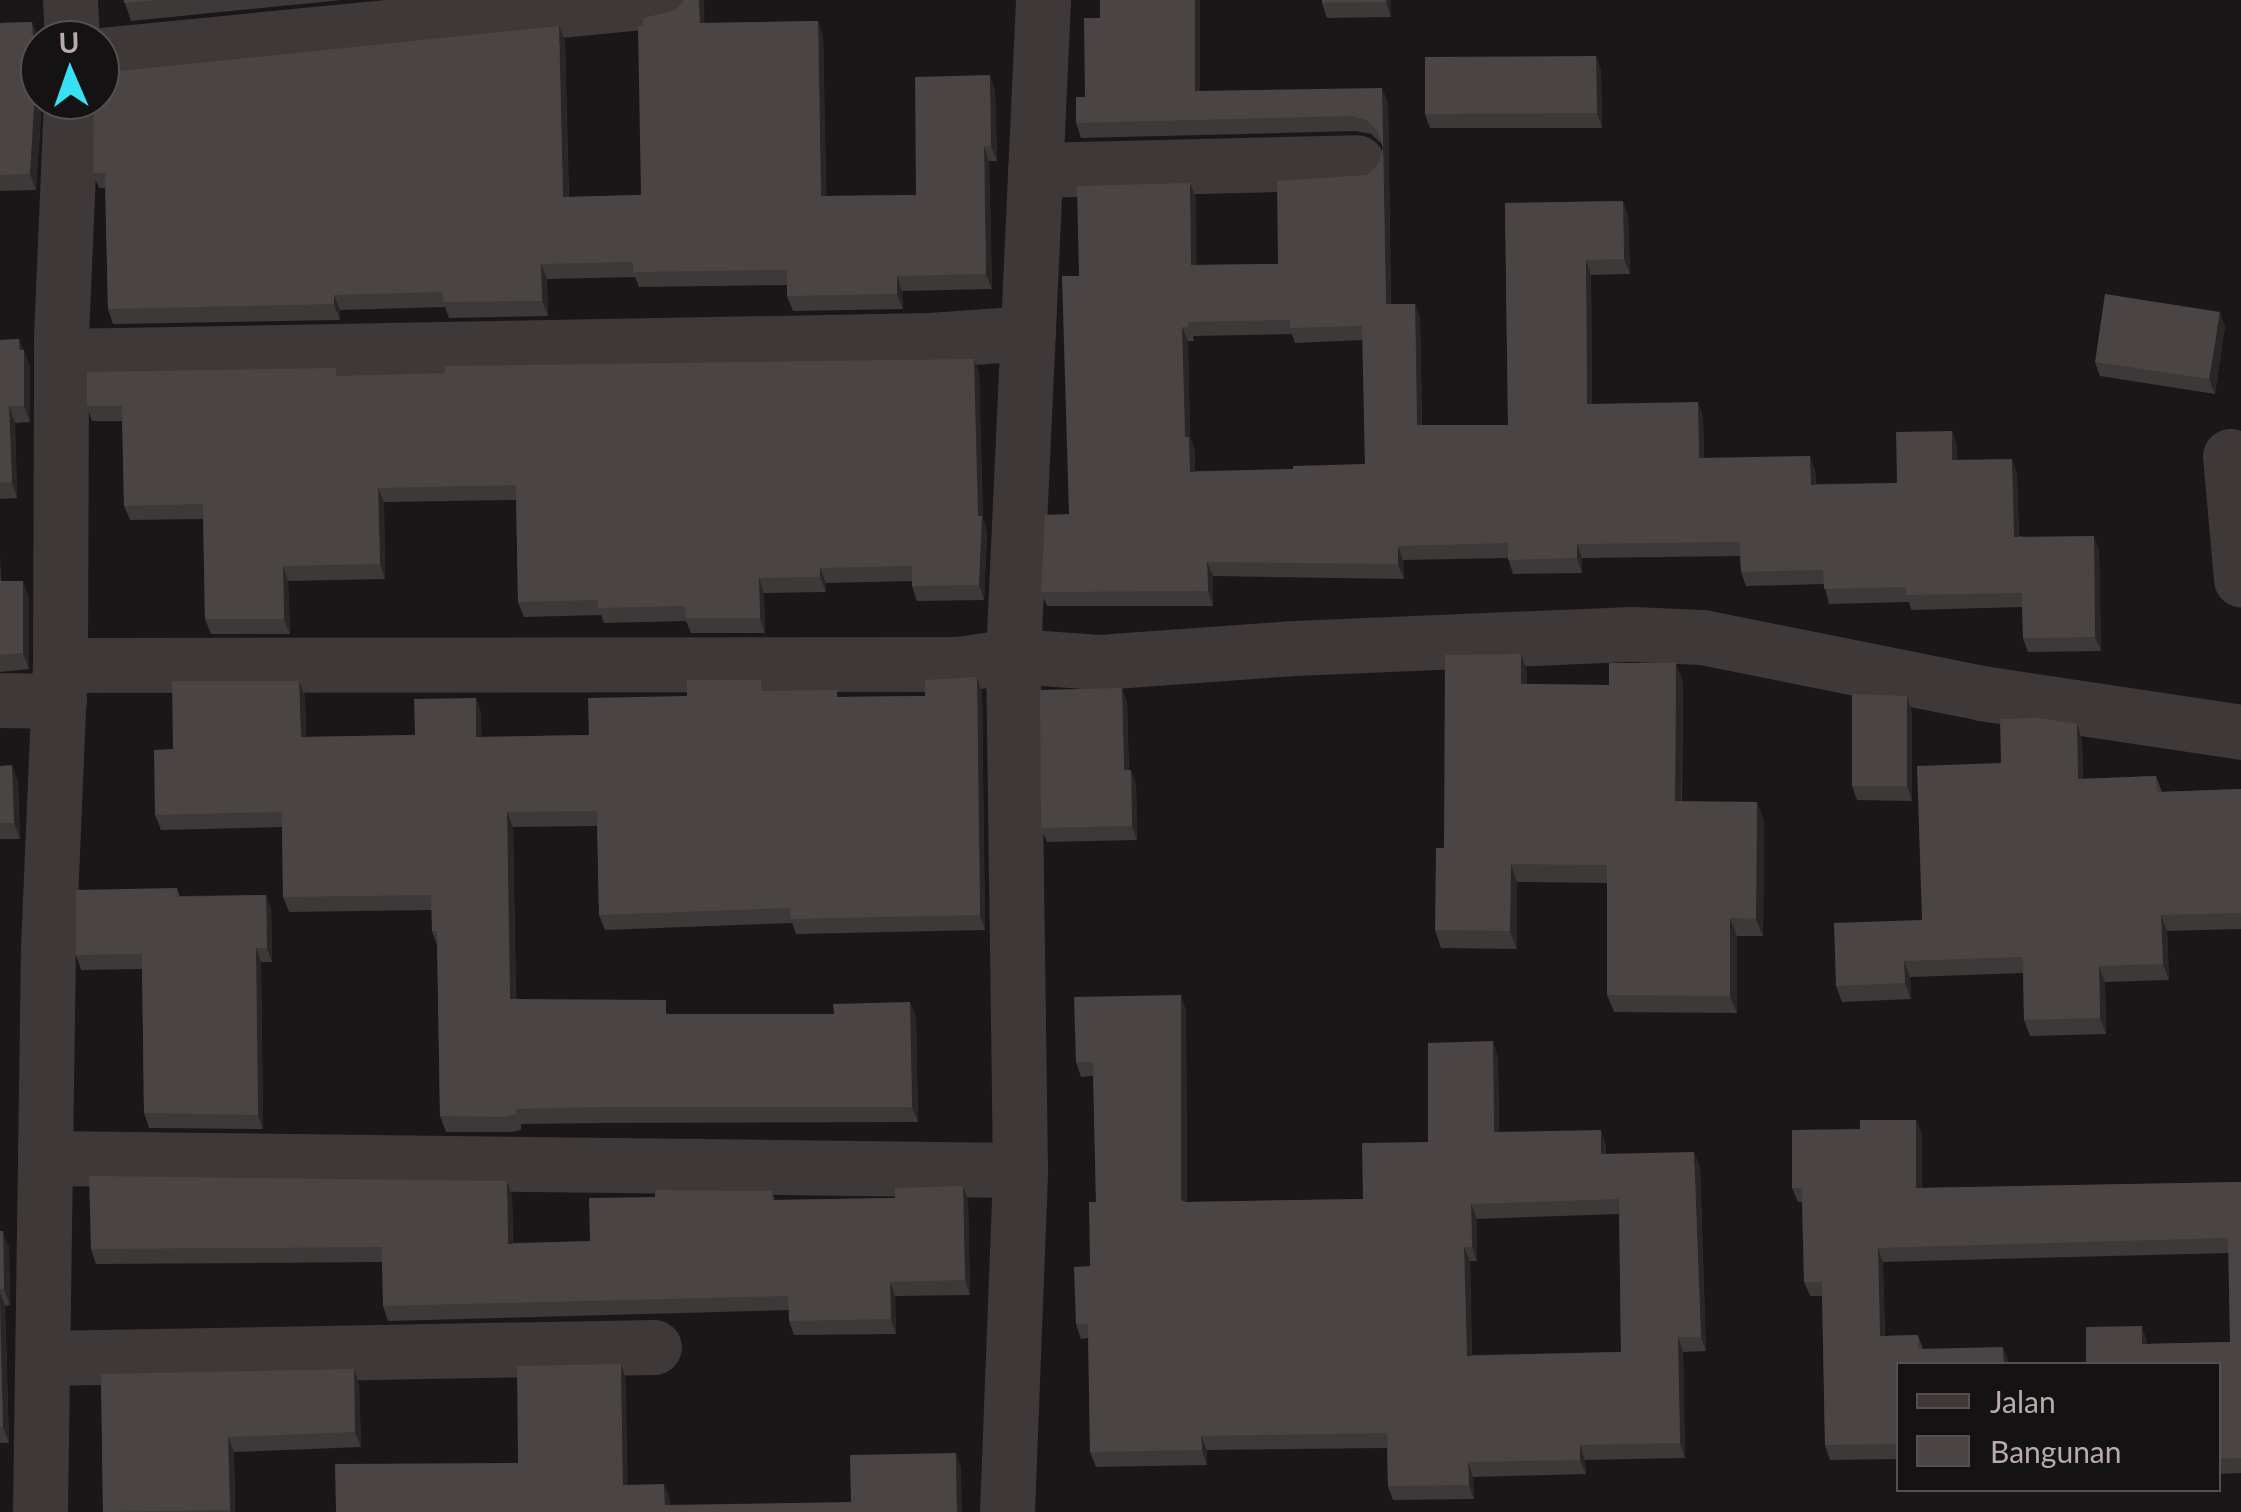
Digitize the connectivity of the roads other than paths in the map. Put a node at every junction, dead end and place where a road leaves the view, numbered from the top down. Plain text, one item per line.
1 (664, 0) edge
2 (1043, 0) edge
3 (120, 54) edge
4 (70, 120) edge
5 (1357, 162) dead end
6 (1035, 170) junction
7 (1028, 333) junction
8 (61, 356) junction
9 (2230, 456) dead end
10 (2241, 580) edge
11 (1013, 656) junction
12 (60, 683) junction
13 (0, 700) edge
14 (2241, 732) edge
15 (48, 1158) junction
16 (1020, 1170) junction
17 (654, 1347) dead end
18 (43, 1358) junction
19 (26, 1496) edge
20 (1007, 1512) edge

1 - 3 street
2 - 6 street
4 - 8 street
5 - 6 street
6 - 7 street
7 - 8 street
7 - 11 street
8 - 12 street
9 - 10 street
11 - 12 street
11 - 14 street
11 - 16 street
12 - 13 street
12 - 15 street
15 - 16 street
15 - 18 street
16 - 20 street
17 - 18 street
18 - 19 street

